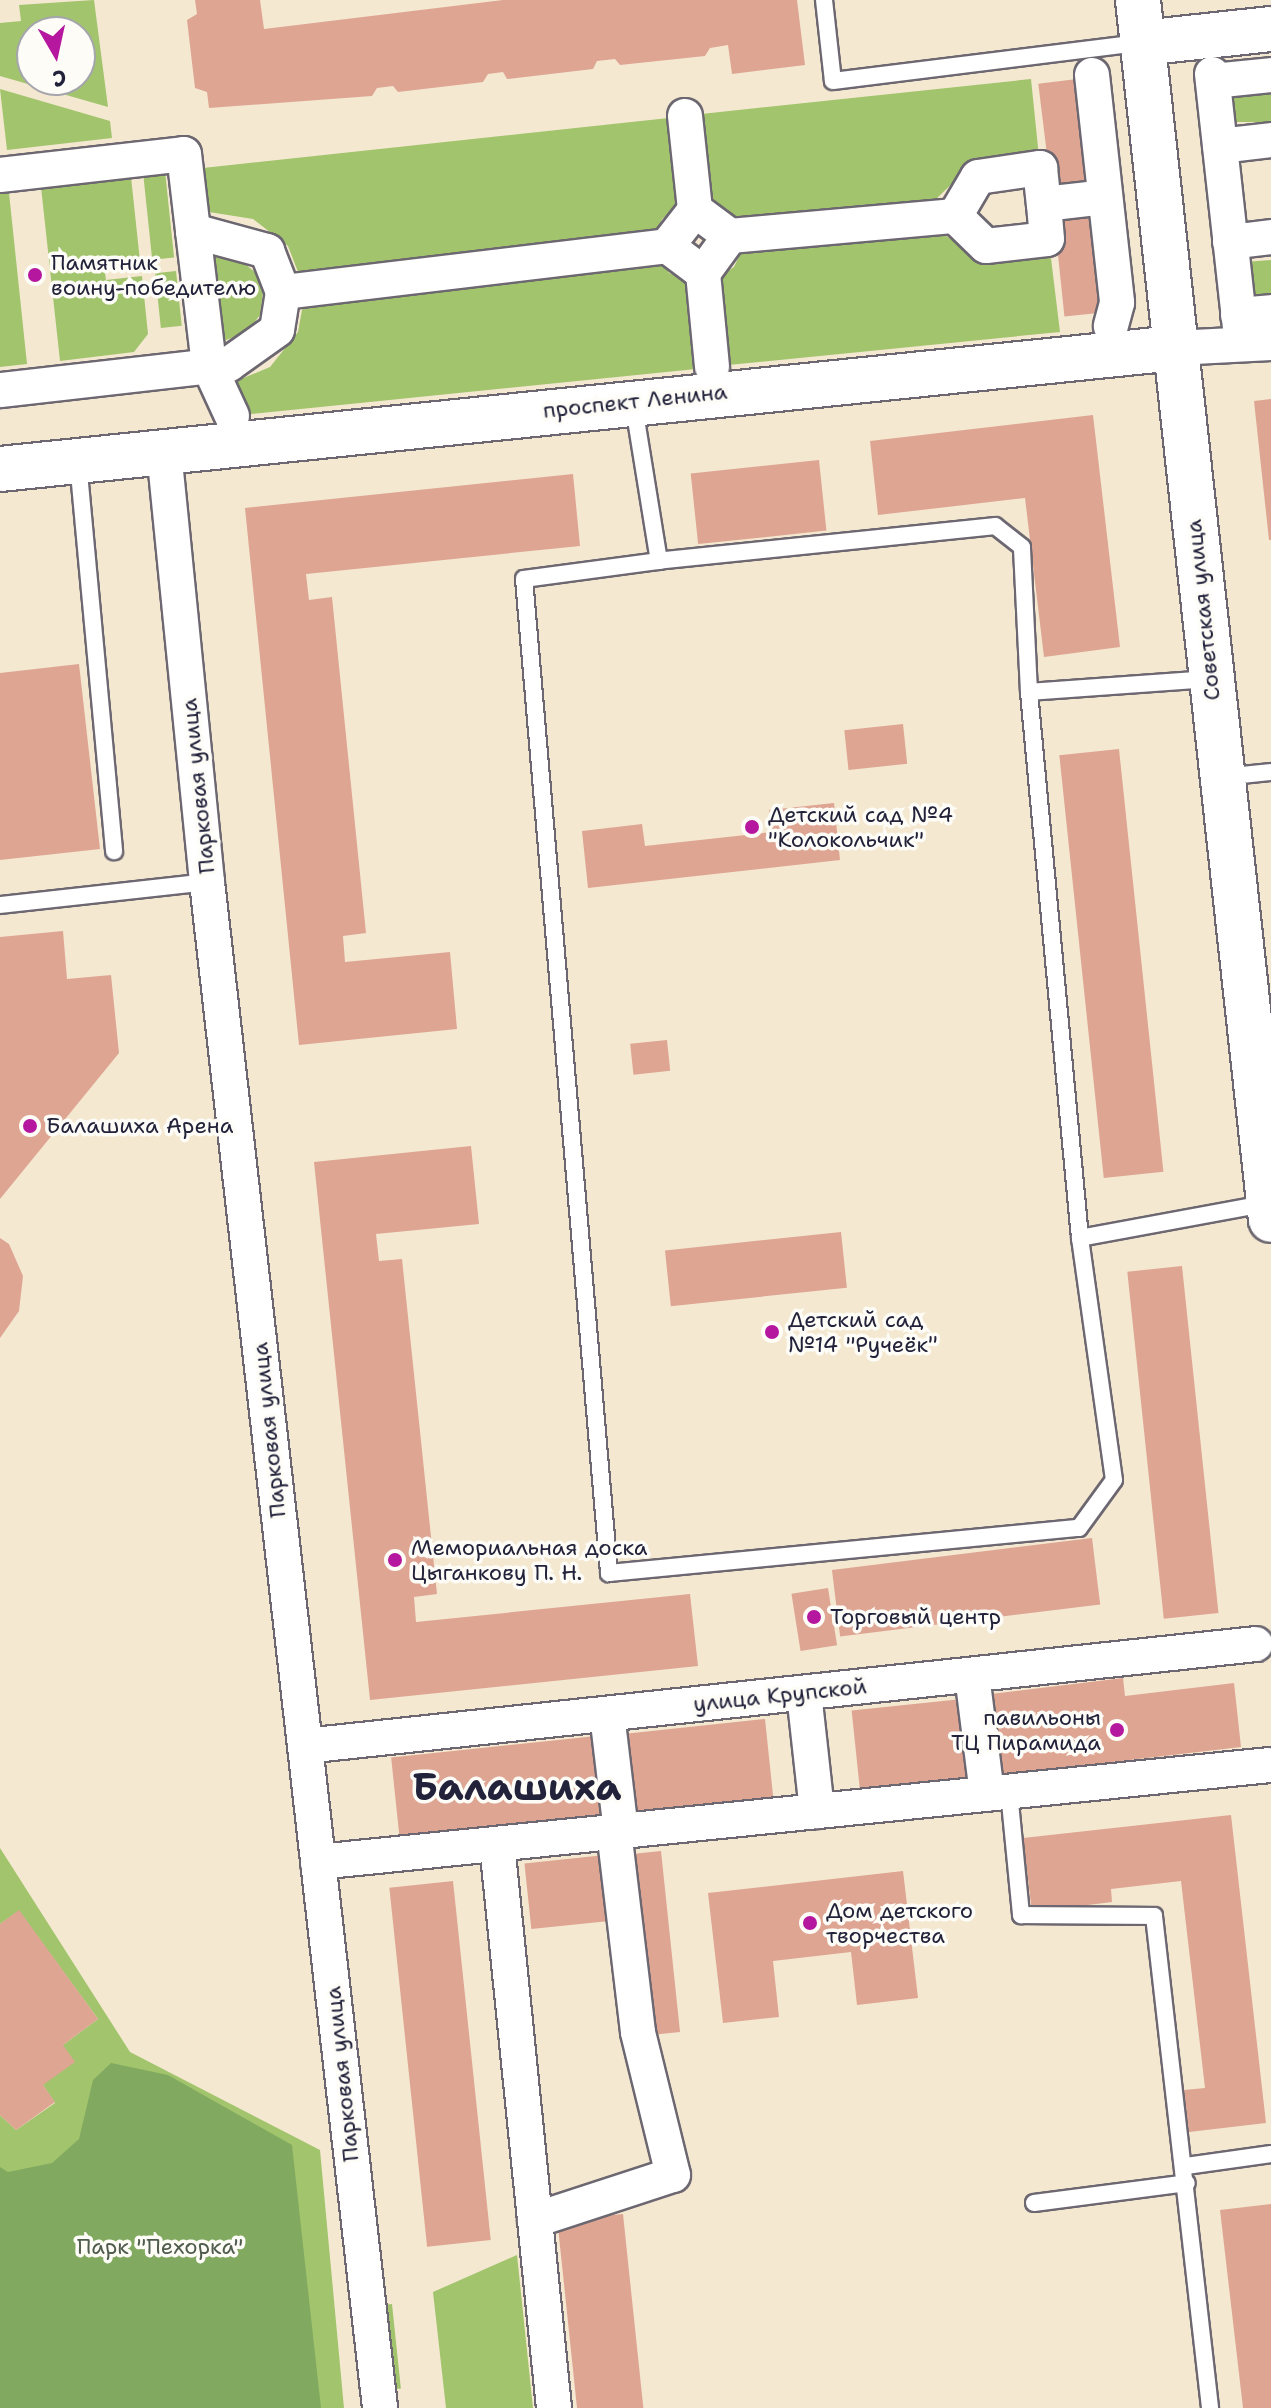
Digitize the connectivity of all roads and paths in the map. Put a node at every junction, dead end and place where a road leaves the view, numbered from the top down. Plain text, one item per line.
1 (824, 0) edge
2 (1138, 0) edge
3 (1271, 29) edge
4 (1142, 43) junction
5 (1092, 75) dead end
6 (1271, 75) edge
7 (685, 116) dead end
8 (1271, 140) edge
9 (1220, 146) junction
10 (0, 175) edge
11 (1105, 197) junction
12 (1044, 204) junction
13 (695, 210) junction
14 (955, 216) junction
15 (193, 231) junction
16 (730, 236) junction
17 (1271, 237) edge
18 (1230, 242) junction
19 (667, 246) junction
20 (703, 273) junction
21 (283, 292) junction
22 (1241, 311) edge
23 (1111, 326) dead end
24 (1271, 343) edge
25 (1175, 348) junction
26 (209, 366) junction
27 (712, 367) dead end
28 (0, 390) edge
29 (633, 401) junction
30 (232, 416) dead end
31 (164, 451) junction
32 (78, 461) junction
33 (0, 469) edge
34 (659, 561) junction
35 (1211, 679) junction
36 (1029, 692) junction
37 (1271, 772) edge
38 (1222, 777) junction
39 (114, 851) dead end
40 (207, 882) junction
41 (0, 905) edge
42 (1270, 1209) edge
43 (1080, 1238) junction
44 (1256, 1644) dead end
45 (972, 1675) junction
46 (804, 1693) junction
47 (607, 1714) junction
48 (305, 1746) junction
49 (1269, 1765) dead end
50 (998, 1793) junction
51 (817, 1811) junction
52 (618, 1831) junction
53 (499, 1859) junction
54 (318, 1862) junction
55 (1271, 2154) edge
56 (1186, 2174) junction
57 (1034, 2203) dead end
58 (535, 2220) junction
59 (380, 2408) edge
60 (554, 2408) edge
61 (1210, 2408) edge

1 - 4 lane
2 - 4 main road, Советская улица
3 - 4 main road
4 - 25 main road, Советская улица
5 - 11 street
6 - 9 street
7 - 13 street
8 - 9 street
9 - 18 street
10 - 15 street
11 - 12 street
11 - 23 street
12 - 14 street
12 - 14 street
13 - 16 street
13 - 19 street
14 - 16 street
15 - 21 street
15 - 26 street
16 - 20 street
17 - 18 street
18 - 22 street
19 - 20 street
19 - 21 street
20 - 27 street
21 - 26 street
24 - 25 street, проспект Ленина
25 - 29 main road, проспект Ленина
25 - 35 main road, Советская улица
26 - 28 street
26 - 30 street
29 - 31 main road, проспект Ленина
29 - 34 lane
31 - 32 main road, проспект Ленина
31 - 40 street, Парковая улица
32 - 33 main road, проспект Ленина
32 - 39 lane
34 - 36 lane
34 - 43 lane
35 - 36 lane
35 - 38 main road, Советская улица
36 - 43 lane
37 - 38 lane
38 - 42 main road, Советская улица
40 - 41 lane
40 - 48 street, Парковая улица
42 - 43 lane
44 - 45 street, улица Крупской
45 - 46 street, улица Крупской
45 - 50 street
46 - 47 street, улица Крупской
46 - 51 street
47 - 48 street, улица Крупской
47 - 52 street
48 - 54 street, Парковая улица
49 - 50 street
50 - 51 street
50 - 56 lane
51 - 52 street
52 - 53 street
52 - 58 street
53 - 54 street
53 - 58 street
54 - 59 street, Парковая улица
55 - 56 lane
56 - 57 lane
56 - 61 lane
58 - 60 street

